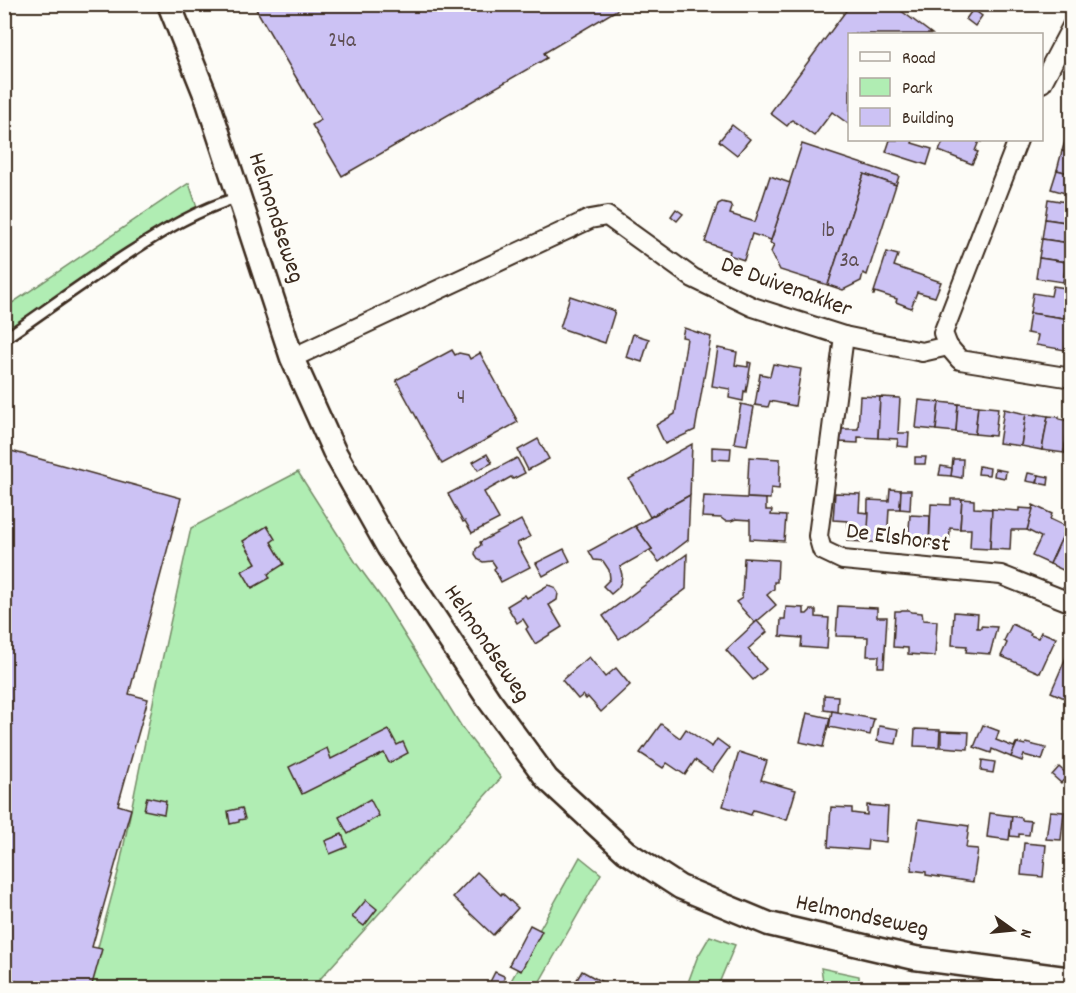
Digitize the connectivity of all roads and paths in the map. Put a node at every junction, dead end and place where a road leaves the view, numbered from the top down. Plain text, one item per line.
1 (169, 4) edge
2 (1071, 26) edge
3 (1043, 79) edge
4 (1018, 141) edge
5 (239, 197) junction
6 (844, 336) junction
7 (4, 339) edge
8 (948, 346) junction
9 (292, 358) junction
10 (1071, 378) edge
11 (1071, 603) edge
12 (1071, 979) edge

1 - 5 street, Helmondseweg
2 - 3 street
4 - 8 street
5 - 7 lane
5 - 9 street, Helmondseweg
6 - 8 street, De Duivenakker
6 - 9 street, De Duivenakker
6 - 11 street, De Elshorst
8 - 10 street
9 - 12 street, Helmondseweg

